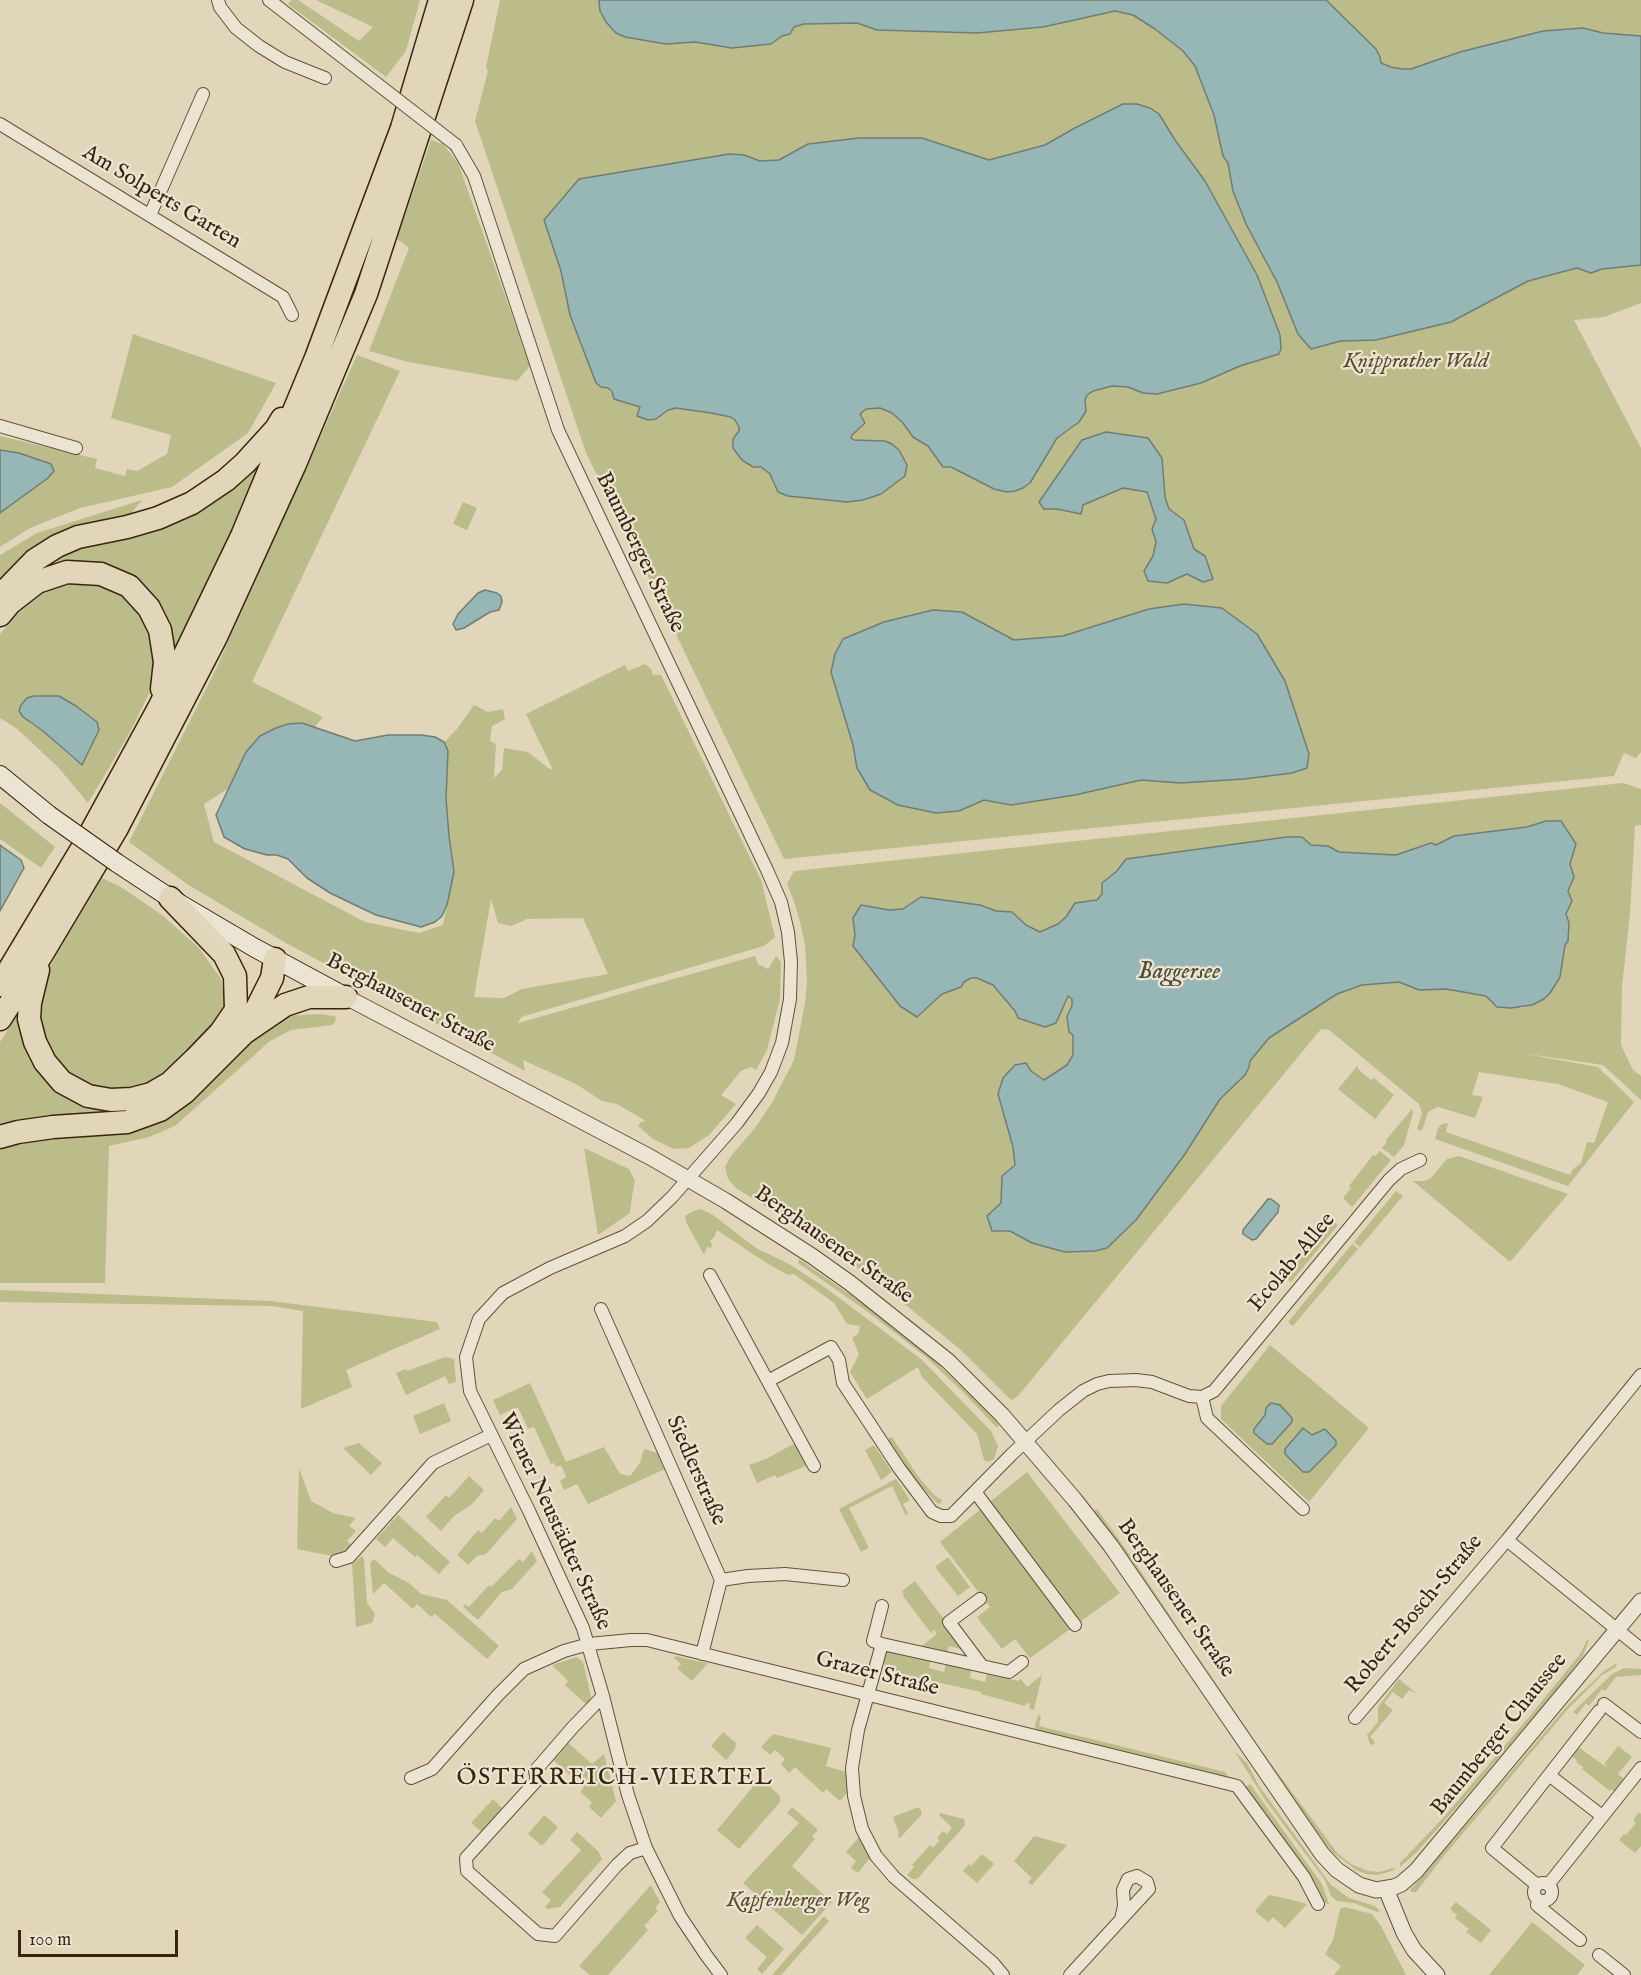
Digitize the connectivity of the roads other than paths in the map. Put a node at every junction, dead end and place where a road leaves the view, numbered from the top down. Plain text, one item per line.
1 (218, 0) edge
2 (269, 0) edge
3 (440, 0) edge
4 (462, 0) edge
5 (325, 78) dead end
6 (203, 94) dead end
7 (0, 124) edge
8 (150, 215) junction
9 (292, 315) dead end
10 (316, 358) junction
11 (0, 426) edge
12 (76, 448) dead end
13 (0, 596) edge
14 (0, 615) edge
15 (160, 706) junction
16 (0, 775) edge
17 (170, 898) junction
18 (42, 954) junction
19 (275, 959) junction
20 (0, 984) edge
21 (346, 997) junction
22 (236, 1010) junction
23 (0, 1019) edge
24 (244, 1033) junction
25 (0, 1137) edge
26 (1420, 1160) dead end
27 (688, 1179) junction
28 (710, 1275) dead end
29 (601, 1309) dead end
30 (1641, 1375) edge
31 (768, 1381) junction
32 (1202, 1397) junction
33 (491, 1435) junction
34 (1025, 1441) junction
35 (814, 1466) dead end
36 (976, 1493) junction
37 (1303, 1509) dead end
38 (1507, 1540) junction
39 (336, 1562) dead end
40 (720, 1580) junction
41 (843, 1580) dead end
42 (980, 1599) dead end
43 (1641, 1600) edge
44 (882, 1606) dead end
45 (1075, 1625) dead end
46 (1616, 1630) junction
47 (589, 1644) junction
48 (882, 1644) junction
49 (1641, 1649) edge
50 (702, 1654) junction
51 (1022, 1662) dead end
52 (982, 1666) junction
53 (868, 1695) junction
54 (603, 1696) junction
55 (1355, 1718) dead end
56 (1641, 1732) edge
57 (1641, 1768) edge
58 (1549, 1774) junction
59 (411, 1778) dead end
60 (1602, 1816) junction
61 (646, 1848) junction
62 (1543, 1885) junction
63 (1386, 1889) junction
64 (1318, 1904) dead end
65 (1121, 1919) dead end
66 (1580, 1940) dead end
67 (1599, 1955) dead end
68 (1431, 1973) edge
69 (721, 1975) edge
70 (1003, 1975) edge
71 (1070, 1975) edge
72 (1624, 1975) edge

1 - 5 street
2 - 27 street, Baumberger Straße, bridge
3 - 10 highway
4 - 18 highway
6 - 8 street
7 - 8 street, Am Solperts Garten
8 - 9 street, Am Solperts Garten
10 - 13 highway
10 - 15 highway
11 - 12 street
14 - 15 highway
15 - 20 highway
16 - 17 main road, Berghausener Straße, bridge
17 - 19 main road, Berghausener Straße
17 - 22 highway
18 - 22 highway
18 - 23 highway
19 - 21 main road, Berghausener Straße
19 - 22 highway
19 - 24 highway
21 - 24 highway
21 - 27 street, Berghausener Straße
24 - 25 highway
26 - 32 street, Ecolab-Allee
27 - 33 street, Wiener Neustädter Straße
27 - 34 street, Berghausener Straße
28 - 31 street
29 - 40 street, Siedlerstraße
30 - 38 street, Robert-Bosch-Straße
31 - 35 street
31 - 36 street
32 - 34 street
32 - 37 street
33 - 39 street
33 - 47 street, Wiener Neustädter Straße
34 - 36 street
34 - 63 street, Berghausener Straße
36 - 45 street
38 - 46 street, Robert-Bosch-Straße
38 - 55 street, Robert-Bosch-Straße
40 - 41 street
40 - 50 street
42 - 52 street
43 - 46 street, Baumberger Chaussee
44 - 48 street
46 - 49 street, Robert-Bosch-Straße
46 - 63 street, Baumberger Chaussee
47 - 50 street, Grazer Straße
47 - 54 street, Wiener Neustädter Straße
47 - 59 street, Grazer Straße
48 - 52 street
48 - 53 street
50 - 53 street, Grazer Straße
51 - 52 street
53 - 64 street, Grazer Straße
53 - 70 street
54 - 61 street, Wiener Neustädter Straße
54 - 61 street
56 - 58 street
57 - 60 street
58 - 60 street
58 - 62 street
60 - 62 street
61 - 69 street, Wiener Neustädter Straße
62 - 66 street
63 - 68 street
65 - 71 street
67 - 72 street

